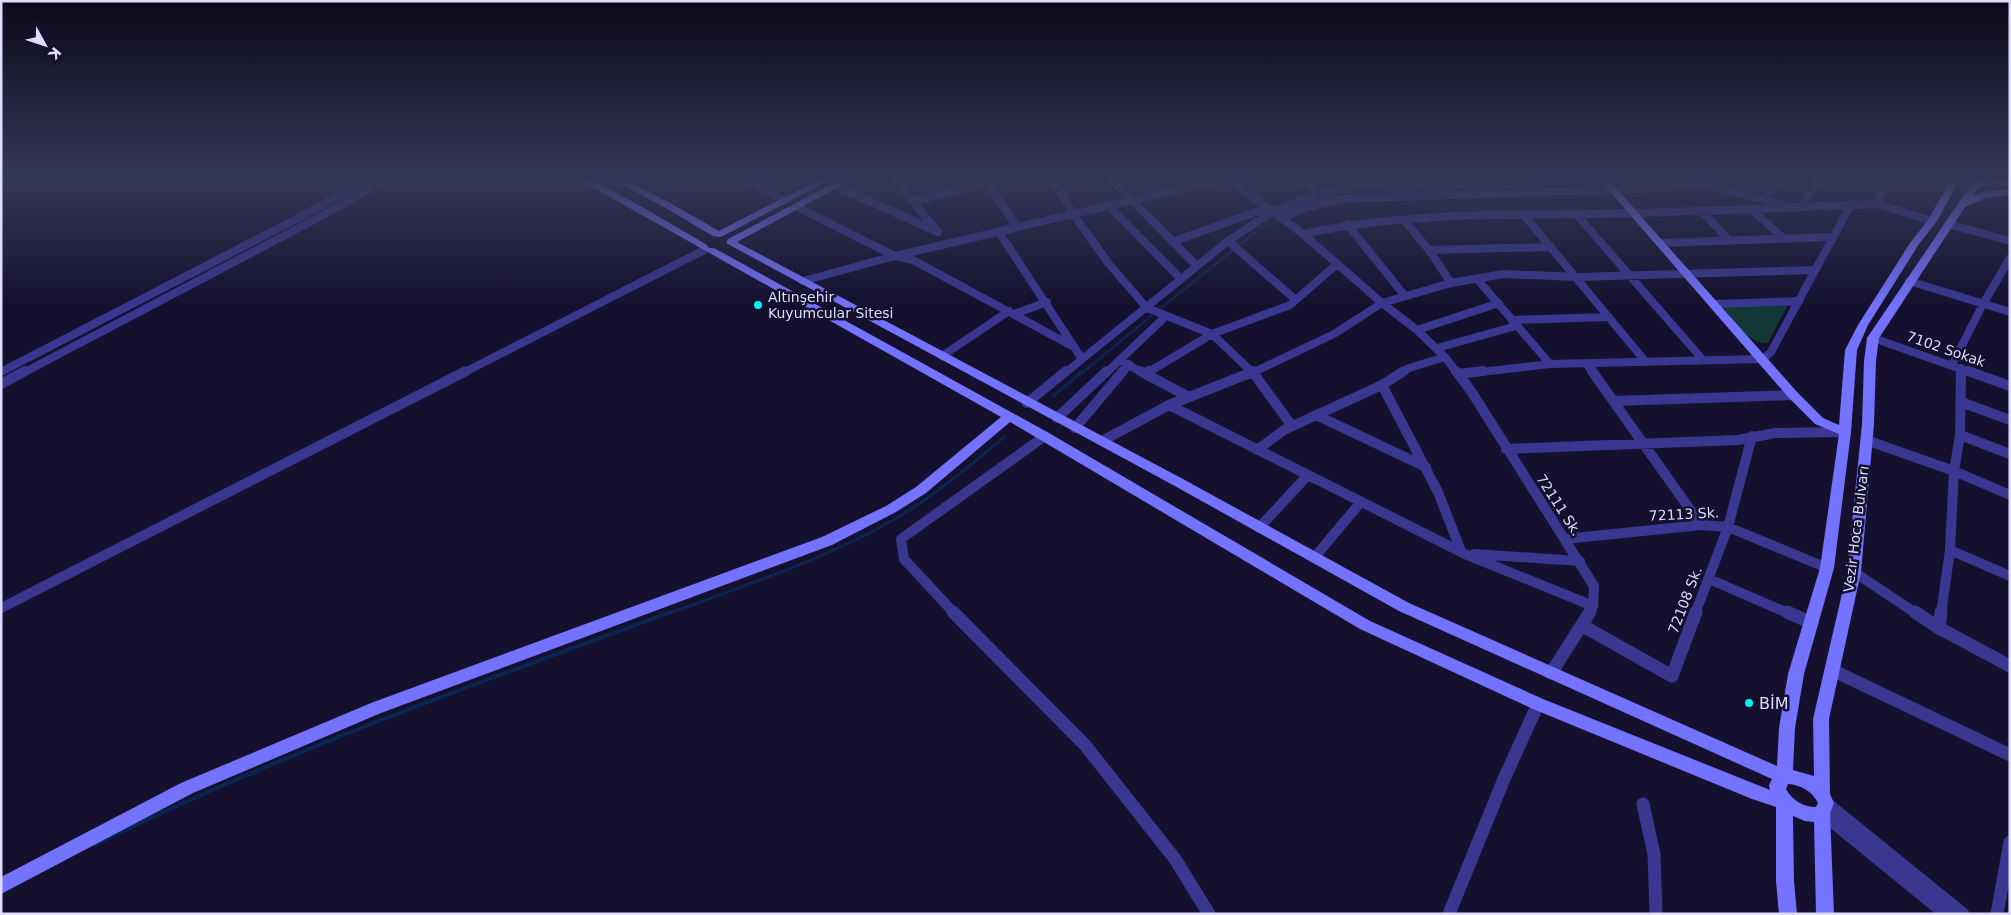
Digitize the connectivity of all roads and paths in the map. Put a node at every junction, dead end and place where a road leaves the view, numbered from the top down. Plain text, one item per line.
1 (1932, 221) edge
2 (291, 222) edge
3 (310, 222) edge
4 (661, 222) edge
5 (696, 222) edge
6 (744, 222) edge
7 (769, 222) edge
8 (826, 222) edge
9 (915, 222) edge
10 (930, 222) edge
11 (1013, 222) edge
12 (1040, 222) edge
13 (1079, 222) edge
14 (1125, 222) edge
15 (1152, 222) edge
16 (1234, 222) edge
17 (1254, 222) edge
18 (1286, 222) edge
19 (1380, 222) edge
20 (1405, 222) edge
21 (1530, 222) edge
22 (1584, 222) edge
23 (1642, 222) edge
24 (1711, 222) edge
25 (1765, 222) edge
26 (1841, 222) edge
27 (1347, 224) junction
28 (1948, 224) joint
29 (1017, 227) junction
30 (733, 228) junction
31 (938, 232) junction
32 (999, 232) junction
33 (1303, 234) junction
34 (744, 235) junction
35 (721, 236) junction
36 (1832, 237) junction
37 (1784, 239) junction
38 (1228, 241) junction
39 (1730, 241) junction
40 (2010, 241) edge
41 (954, 242) junction
42 (1172, 242) junction
43 (1660, 243) junction
44 (1551, 247) junction
45 (706, 248) junction
46 (743, 250) junction
47 (1429, 250) junction
48 (895, 256) junction
49 (2010, 258) edge
50 (1337, 264) junction
51 (1197, 266) junction
52 (1814, 270) junction
53 (1687, 274) junction
54 (1630, 275) junction
55 (1577, 277) junction
56 (1182, 279) junction
57 (1478, 280) junction
58 (803, 281) junction
59 (1909, 281) junction
60 (1451, 283) junction
61 (1405, 296) junction
62 (1296, 300) junction
63 (1799, 301) junction
64 (1046, 302) junction
65 (1499, 303) junction
66 (1382, 304) junction
67 (1713, 304) junction
68 (1983, 304) junction
69 (1147, 308) junction
70 (1011, 312) junction
71 (2010, 312) edge
72 (1166, 316) junction
73 (1608, 316) junction
74 (1514, 323) junction
75 (1417, 330) junction
76 (1212, 334) junction
77 (1873, 338) junction
78 (1074, 347) junction
79 (1437, 348) junction
80 (942, 356) junction
81 (1445, 357) junction
82 (1763, 359) junction
83 (1082, 360) junction
84 (1120, 360) junction
85 (1703, 360) junction
86 (1645, 361) junction
87 (1586, 363) junction
88 (1129, 364) junction
89 (1550, 364) junction
90 (1957, 367) junction
91 (1, 372) edge
92 (1252, 372) junction
93 (1146, 373) junction
94 (1458, 374) junction
95 (1, 384) edge
96 (1382, 384) junction
97 (2010, 386) edge
98 (1793, 396) junction
99 (1188, 397) junction
100 (1614, 401) junction
101 (1961, 402) junction
102 (1027, 403) junction
103 (1169, 405) junction
104 (1316, 415) junction
105 (1009, 416) junction
106 (1057, 418) junction
107 (2010, 420) edge
108 (1292, 426) junction
109 (1075, 428) junction
110 (1845, 432) junction
111 (1960, 435) junction
112 (1045, 436) junction
113 (1752, 436) junction
114 (1866, 440) junction
115 (1102, 442) junction
116 (1642, 443) junction
117 (1506, 449) junction
118 (1257, 450) junction
119 (2010, 454) edge
120 (1426, 468) junction
121 (1954, 471) junction
122 (1307, 476) junction
123 (2010, 495) edge
124 (1360, 503) junction
125 (1701, 525) junction
126 (1728, 527) junction
127 (1259, 528) junction
128 (1565, 539) junction
129 (1950, 550) junction
130 (1463, 552) junction
131 (1314, 558) junction
132 (1580, 561) junction
133 (1827, 568) junction
134 (1854, 572) junction
135 (2010, 576) edge
136 (1709, 579) junction
137 (1593, 606) junction
138 (1, 608) edge
139 (1812, 623) junction
140 (1583, 626) junction
141 (1939, 628) junction
142 (2010, 666) edge
143 (1832, 670) junction
144 (1551, 673) junction
145 (1538, 704) junction
146 (2010, 755) edge
147 (1784, 777) junction
148 (1784, 801) junction
149 (1823, 803) junction
150 (1643, 804) dead end
151 (2010, 842) edge
152 (2008, 863) edge
153 (1, 886) edge
154 (1209, 914) edge
155 (1449, 914) edge
156 (1656, 914) edge
157 (1788, 914) edge
158 (1825, 914) edge
159 (1946, 914) edge
160 (1963, 914) edge
161 (1997, 914) edge

1 - 110 main road, Vezir Hoca Bulvarı
2 - 91 street
3 - 95 street
4 - 45 main road
5 - 35 main road
6 - 30 main road
7 - 34 main road
8 - 48 street
9 - 31 street
10 - 31 street
11 - 29 street
12 - 29 street
13 - 69 street
14 - 56 street
15 - 42 street
16 - 42 street
17 - 38 street
18 - 33 street, 72111 Sk.
19 - 27 street
20 - 47 street
21 - 44 street
22 - 54 street
23 - 43 main road
24 - 39 street
25 - 37 street
26 - 36 street
27 - 33 street
27 - 61 street
28 - 40 street
28 - 59 main road, Vezir Hoca Bulvarı
29 - 32 street
30 - 35 main road
30 - 35 main road
31 - 41 street
32 - 41 street
32 - 64 street
33 - 50 street, 72111 Sk.
34 - 35 main road
34 - 46 main road
35 - 45 main road
35 - 45 main road
35 - 46 main road
36 - 37 street
36 - 52 street
37 - 39 street
38 - 51 street
38 - 62 street
39 - 43 street
41 - 48 street
42 - 51 street
43 - 53 main road
44 - 47 street
44 - 55 street
45 - 105 main road
45 - 138 street
46 - 58 main road
47 - 60 street
48 - 58 street
48 - 70 street
49 - 68 street
50 - 62 street
50 - 66 street, 72111 Sk.
51 - 56 street
52 - 53 street
52 - 63 street
53 - 54 street
53 - 67 main road
54 - 55 street
54 - 85 street
55 - 57 street
55 - 73 street
56 - 69 street
57 - 60 street
57 - 65 street
58 - 80 main road
59 - 68 street
59 - 77 main road, Vezir Hoca Bulvarı
60 - 61 street
61 - 66 street
62 - 76 street
63 - 67 street
63 - 82 street
64 - 70 street
64 - 78 street
65 - 74 street
65 - 75 street
66 - 75 street, 72111 Sk.
66 - 92 street
67 - 82 main road
68 - 71 street
68 - 90 street
69 - 72 street
69 - 83 street
70 - 78 street
70 - 80 street
72 - 76 street
72 - 84 street
73 - 74 street
73 - 86 street
74 - 79 street
74 - 89 street
75 - 79 street, 72111 Sk.
76 - 92 street
76 - 93 street
77 - 90 street, 7102 Sokak
77 - 114 main road, Vezir Hoca Bulvarı
78 - 83 street
79 - 81 street, 72111 Sk.
80 - 102 main road
81 - 94 street, 72111 Sk.
81 - 96 street
82 - 85 street
82 - 98 main road
83 - 102 street
84 - 88 street
84 - 106 street
85 - 86 street
86 - 87 street
87 - 89 street
87 - 100 street
88 - 93 street
88 - 109 street
89 - 94 street
90 - 97 street, 7102 Sokak
90 - 101 street
92 - 99 street
92 - 108 street
93 - 99 street
94 - 117 street, 72111 Sk.
96 - 104 street
96 - 120 street
98 - 100 street
98 - 110 main road
99 - 103 street
100 - 116 street
101 - 107 street
101 - 111 street
102 - 106 main road
103 - 115 street
103 - 118 street
104 - 108 street
104 - 120 street
105 - 112 main road
105 - 153 main road
106 - 109 main road
108 - 118 street
109 - 115 main road
110 - 113 street
110 - 133 main road, Vezir Hoca Bulvarı
111 - 119 street
111 - 121 street
112 - 145 main road
112 - 154 street
113 - 116 street
113 - 126 street, 72108 Sk.
114 - 121 street
114 - 134 main road, Vezir Hoca Bulvarı
115 - 127 main road
116 - 117 street
116 - 125 street
117 - 128 street, 72111 Sk.
118 - 122 street
120 - 130 street
121 - 123 street
121 - 129 street
122 - 124 street
122 - 127 street
124 - 130 street
124 - 131 street
125 - 126 street, 72113 Sk.
125 - 128 street, 72113 Sk.
126 - 133 street, 72113 Sk.
126 - 136 street, 72108 Sk.
127 - 131 main road
128 - 132 street, 72111 Sk.
129 - 135 street
129 - 141 street
130 - 132 street
130 - 137 street
131 - 144 main road
132 - 137 street, 72111 Sk.
133 - 139 main road, Vezir Hoca Bulvarı
134 - 141 street
134 - 143 main road, Vezir Hoca Bulvarı
136 - 139 street
136 - 140 street, 72108 Sk.
137 - 140 street, 72111 Sk.
139 - 147 main road, Vezir Hoca Bulvarı
140 - 144 street, 72111 Sk.
141 - 142 street
143 - 146 street
143 - 149 main road, Vezir Hoca Bulvarı
144 - 147 main road
145 - 148 main road
145 - 155 street
147 - 148 main road, Vezir Hoca Bulvarı
147 - 149 main road
148 - 149 main road
148 - 157 main road, Vezir Hoca Bulvarı
149 - 158 main road, Vezir Hoca Bulvarı
149 - 159 street
149 - 160 street
150 - 156 street
151 - 152 street
152 - 161 street

